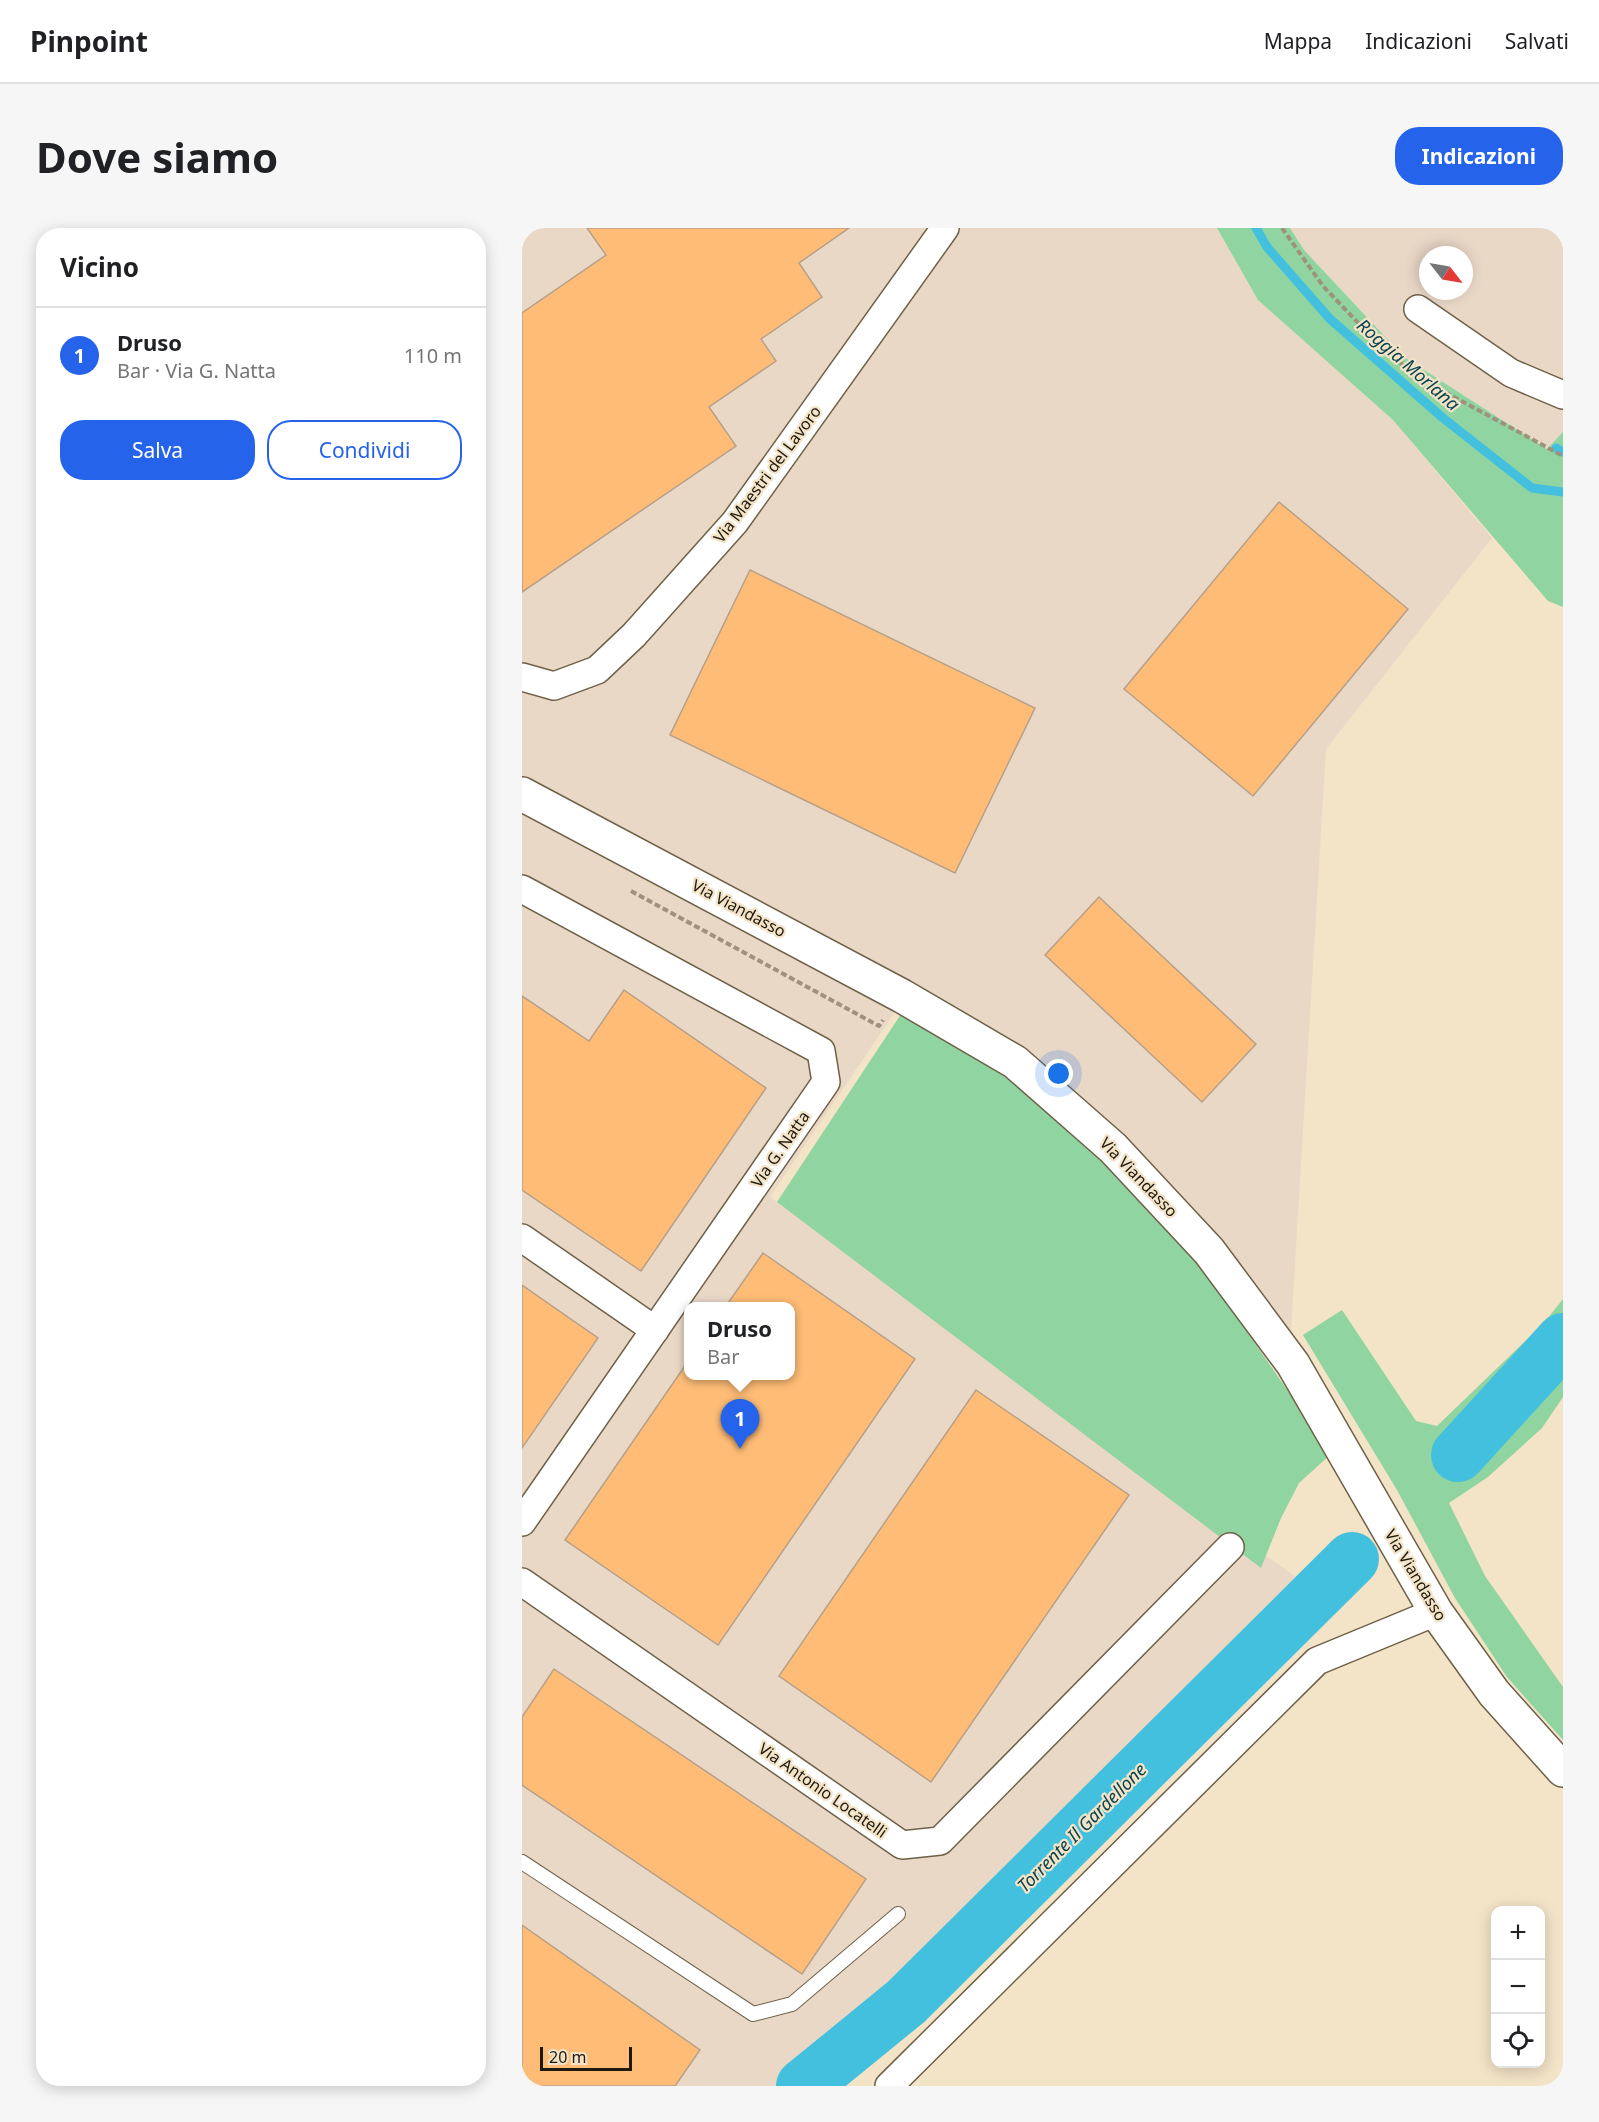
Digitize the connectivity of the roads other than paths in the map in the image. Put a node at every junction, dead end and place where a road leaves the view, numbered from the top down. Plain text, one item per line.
1 (945, 228) edge
2 (1418, 309) dead end
3 (1563, 395) edge
4 (522, 677) edge
5 (522, 794) edge
6 (522, 890) edge
7 (522, 1238) edge
8 (655, 1330) junction
9 (522, 1522) edge
10 (1230, 1547) dead end
11 (522, 1582) edge
12 (1437, 1612) junction
13 (1563, 1770) edge
14 (522, 1862) edge
15 (898, 1914) dead end
16 (889, 2086) edge

1 - 4 street, Via Maestri del Lavoro
2 - 3 street
5 - 12 street, Via Viandasso
6 - 8 street, Via G. Natta
7 - 8 street
8 - 9 street, Via G. Natta
10 - 11 street, Via Antonio Locatelli
12 - 13 street, Via Viandasso
12 - 16 street
14 - 15 lane

